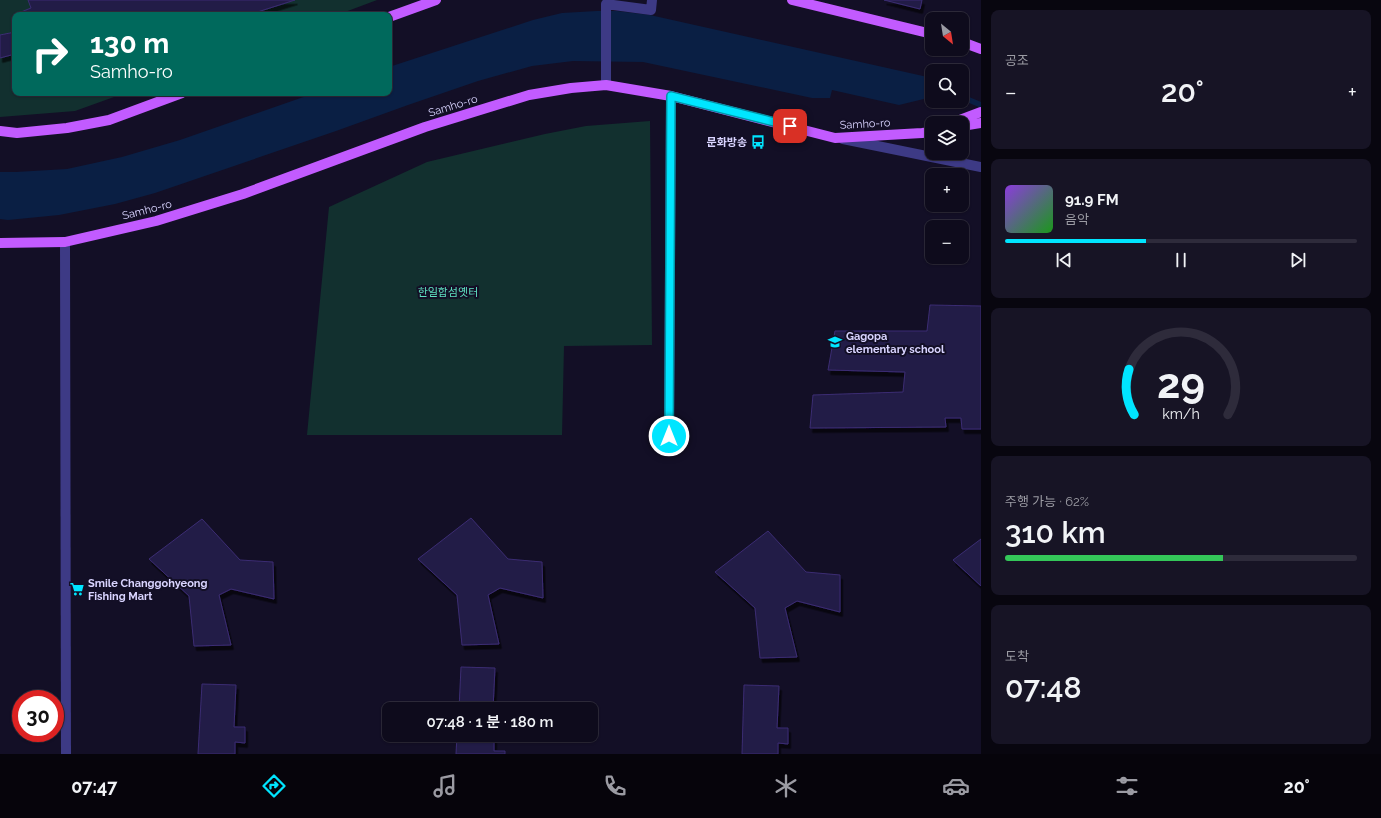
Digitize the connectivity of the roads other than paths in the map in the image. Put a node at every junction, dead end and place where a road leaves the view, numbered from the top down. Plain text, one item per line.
1 (436, 0) edge
2 (652, 0) edge
3 (792, 0) edge
4 (392, 16) edge
5 (925, 32) edge
6 (969, 43) edge
7 (969, 45) edge
8 (981, 45) edge
9 (981, 49) edge
10 (606, 84) junction
11 (174, 96) edge
12 (671, 96) junction
13 (981, 112) edge
14 (969, 117) edge
15 (981, 123) edge
16 (969, 125) edge
17 (0, 131) edge
18 (925, 131) edge
19 (835, 138) junction
20 (981, 167) edge
21 (64, 242) junction
22 (0, 243) edge
23 (669, 436) dead end
24 (66, 754) edge

1 - 4 main road
2 - 10 street
3 - 5 main road
6 - 8 main road
7 - 9 main road
10 - 12 main road, Samho-ro
10 - 21 main road, Samho-ro
11 - 17 main road
12 - 19 main road, Samho-ro
12 - 23 street
13 - 14 main road
15 - 16 main road
18 - 19 main road, Samho-ro
19 - 20 street
21 - 22 main road, Samho-ro
21 - 24 street

